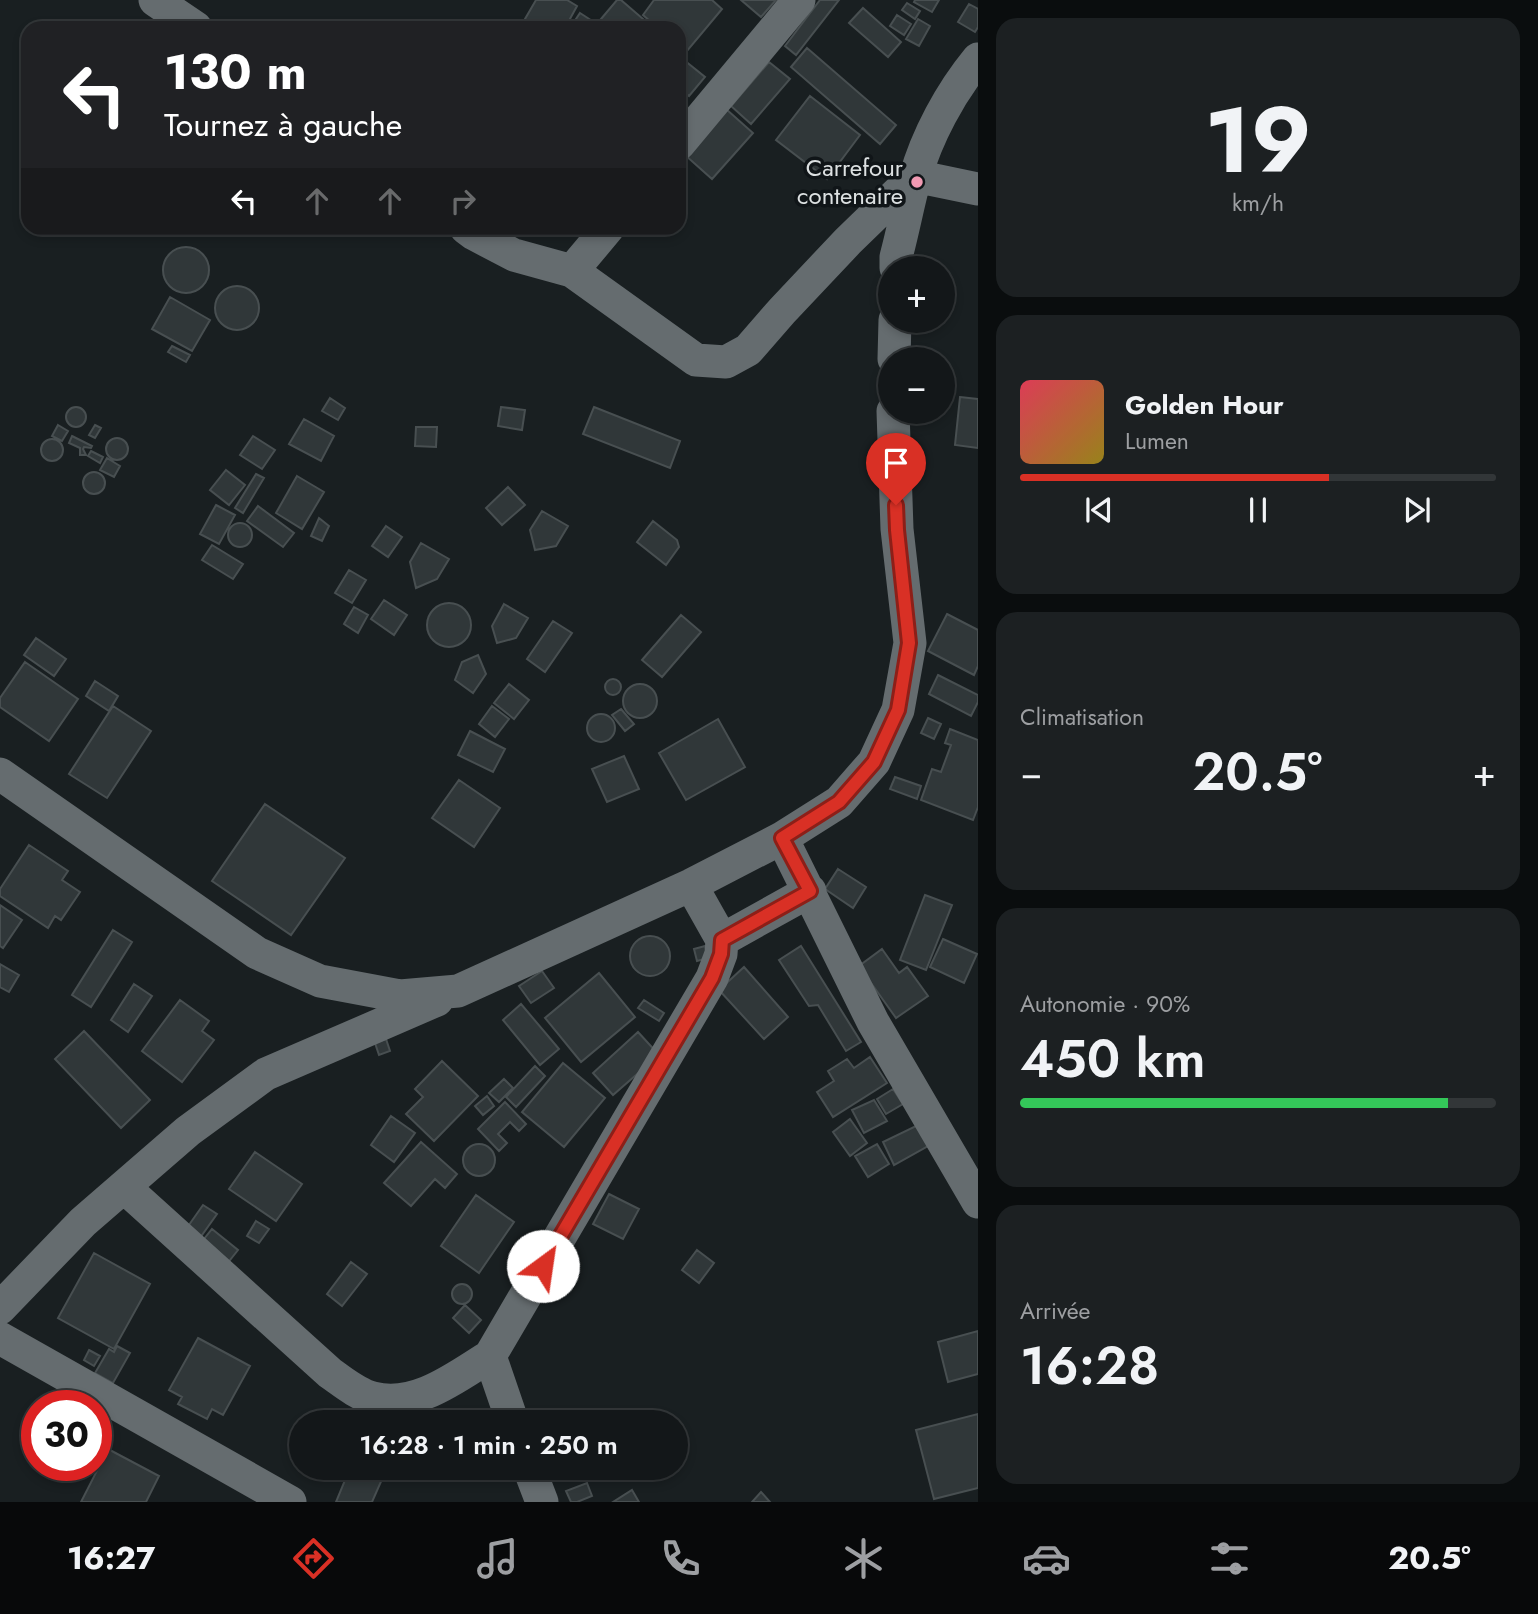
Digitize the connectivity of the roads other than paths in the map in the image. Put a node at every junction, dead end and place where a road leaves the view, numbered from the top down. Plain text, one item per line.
1 (155, 0) edge
2 (799, 0) edge
3 (186, 21) edge
4 (978, 60) edge
5 (686, 136) edge
6 (915, 176) junction
7 (978, 189) edge
8 (476, 235) edge
9 (602, 235) edge
10 (896, 256) edge
11 (572, 271) junction
12 (893, 424) edge
13 (0, 774) edge
14 (782, 838) junction
15 (691, 885) junction
16 (810, 891) junction
17 (722, 940) junction
18 (458, 991) junction
19 (975, 1182) edge
20 (124, 1187) junction
21 (0, 1308) edge
22 (0, 1338) edge
23 (490, 1356) junction
24 (509, 1410) edge
25 (534, 1480) edge
26 (290, 1502) edge
27 (542, 1502) edge

1 - 3 street
2 - 5 street
4 - 6 street
6 - 7 street
6 - 10 street
6 - 11 street
8 - 11 street
9 - 11 street
12 - 14 street
13 - 18 street
14 - 15 street
14 - 16 street
15 - 17 street
15 - 18 street
16 - 17 street
16 - 19 street
17 - 23 street
18 - 20 street
20 - 21 street
20 - 23 street
22 - 26 street
23 - 24 street
25 - 27 street

